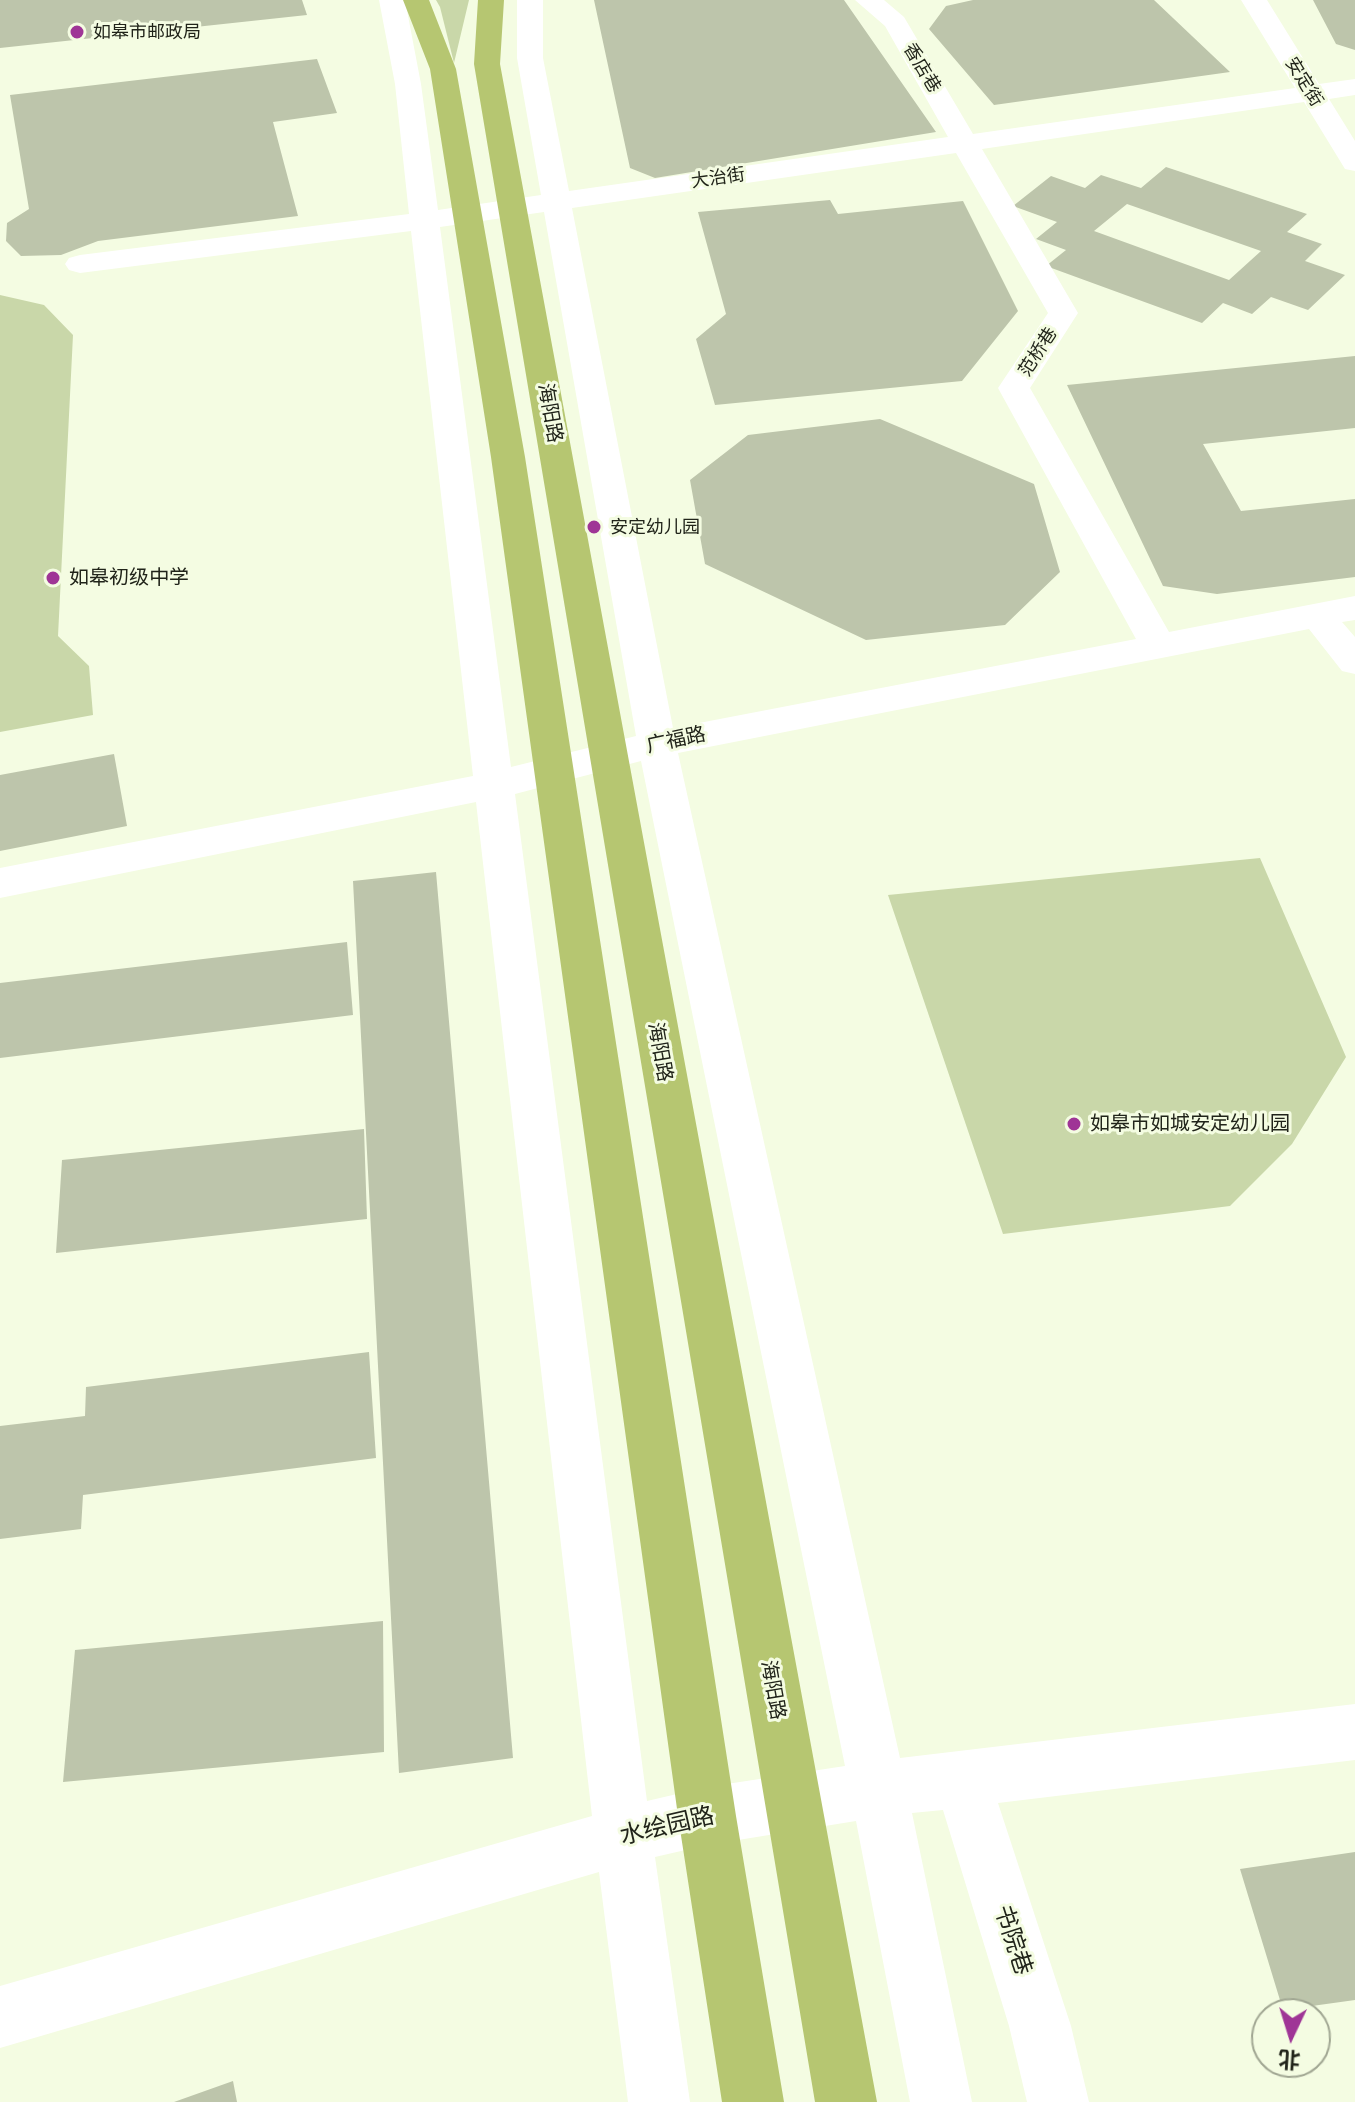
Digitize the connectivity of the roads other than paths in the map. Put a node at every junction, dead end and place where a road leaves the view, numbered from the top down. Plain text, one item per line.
1 (392, 0) edge
2 (416, 0) edge
3 (868, 0) edge
4 (1254, 0) edge
5 (502, 3) edge
6 (1355, 87) edge
7 (1310, 93) junction
8 (967, 143) junction
9 (1355, 163) edge
10 (556, 200) junction
11 (513, 207) junction
12 (467, 213) junction
13 (423, 221) junction
14 (80, 264) dead end
15 (1355, 608) edge
16 (1318, 616) junction
17 (1158, 646) junction
18 (1355, 662) edge
19 (657, 744) junction
20 (607, 755) junction
21 (555, 769) junction
22 (495, 785) junction
23 (0, 883) edge
24 (1355, 1732) edge
25 (962, 1779) junction
26 (878, 1789) junction
27 (793, 1801) junction
28 (707, 1816) junction
29 (623, 1836) junction
30 (0, 2017) edge
31 (659, 2102) edge
32 (753, 2102) edge
33 (846, 2102) edge
34 (941, 2102) edge
35 (1058, 2102) edge

1 - 13 street
2 - 12 main road
3 - 8 street, 香店巷
4 - 7 street, 安定街
5 - 10 street
5 - 11 main road, 海阳路
6 - 7 street, 大治街
7 - 8 street, 大治街
7 - 9 street, 安定街
8 - 10 street, 大治街
8 - 17 street, 范桥巷
10 - 11 street, 大治街
10 - 19 street
11 - 12 street, 大治街
11 - 20 main road, 海阳路
12 - 13 street, 大治街
12 - 21 main road
13 - 14 street, 大治街
13 - 22 street
15 - 16 street, 广福路
16 - 17 street, 广福路
16 - 18 street
17 - 19 street, 广福路
19 - 20 street, 广福路
19 - 26 street
20 - 21 street, 广福路
20 - 27 main road, 海阳路
21 - 22 street, 广福路
21 - 28 main road
22 - 23 street, 广福路
22 - 29 street
24 - 25 street, 水绘园路
25 - 26 street, 水绘园路
25 - 35 street, 书院巷
26 - 27 street, 水绘园路
26 - 34 street
27 - 28 street, 水绘园路
27 - 33 main road, 海阳路
28 - 29 street, 水绘园路
28 - 32 main road
29 - 30 street, 水绘园路
29 - 31 street

